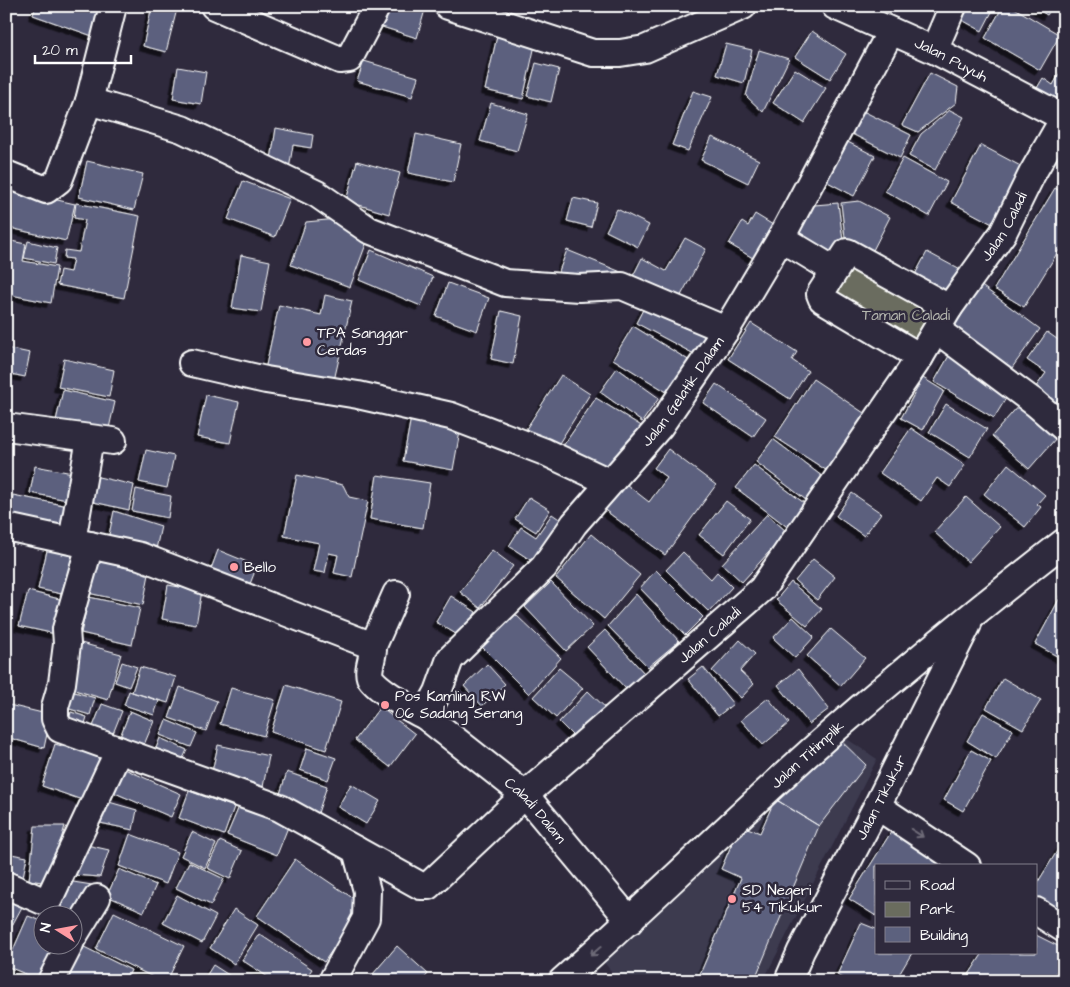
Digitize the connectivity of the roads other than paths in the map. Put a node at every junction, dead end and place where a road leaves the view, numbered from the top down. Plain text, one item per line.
1 (113, 6) edge
2 (214, 6) edge
3 (377, 6) edge
4 (448, 6) edge
5 (835, 6) edge
6 (953, 6) edge
7 (732, 9) edge
8 (891, 31) junction
9 (934, 50) junction
10 (89, 101) junction
11 (1064, 118) edge
12 (6, 174) edge
13 (781, 238) junction
14 (834, 270) junction
15 (943, 319) junction
16 (726, 330) junction
17 (920, 356) junction
18 (192, 363) dead end
19 (6, 428) edge
20 (1064, 428) edge
21 (609, 482) junction
22 (6, 527) edge
23 (1064, 542) edge
24 (81, 543) junction
25 (396, 594) dead end
26 (972, 614) junction
27 (373, 646) junction
28 (425, 716) junction
29 (119, 750) junction
30 (525, 795) junction
31 (877, 806) junction
32 (356, 850) junction
33 (964, 864) edge
34 (6, 885) edge
35 (97, 898) dead end
36 (1038, 912) edge
37 (630, 921) junction
38 (82, 923) edge
39 (1064, 929) edge
40 (65, 954) edge
41 (51, 981) edge
42 (332, 981) edge
43 (562, 981) edge
44 (788, 981) edge

1 - 10 street
2 - 3 street
4 - 7 street
5 - 8 street, Jalan Puyuh
6 - 9 street
8 - 9 street, Jalan Puyuh
8 - 13 street, Jalan Gelatik Dalam
9 - 11 street, Jalan Puyuh
10 - 12 street
10 - 16 street
11 - 15 street, Jalan Caladi
13 - 14 street
13 - 16 street, Jalan Gelatik Dalam
14 - 15 street
14 - 17 street
15 - 17 street, Jalan Caladi
15 - 20 street
16 - 21 street, Jalan Gelatik Dalam
17 - 30 street, Jalan Caladi
18 - 21 street
19 - 24 street
21 - 28 street, Jalan Gelatik Dalam
22 - 24 street
23 - 26 street, Jalan Titimplik
24 - 27 street
24 - 29 street
25 - 27 street
26 - 31 street, Jalan Tikukur
26 - 37 street, Jalan Titimplik
27 - 28 street, Caladi Dalam
28 - 30 street, Caladi Dalam
29 - 32 street
29 - 34 street
30 - 32 street, Jalan Caladi
30 - 37 street, Caladi Dalam
31 -> 33 street
31 - 44 street, Jalan Tikukur
32 - 42 street
35 - 38 street
36 - 39 street
37 -> 43 street, Jalan Titimplik
40 - 41 street

